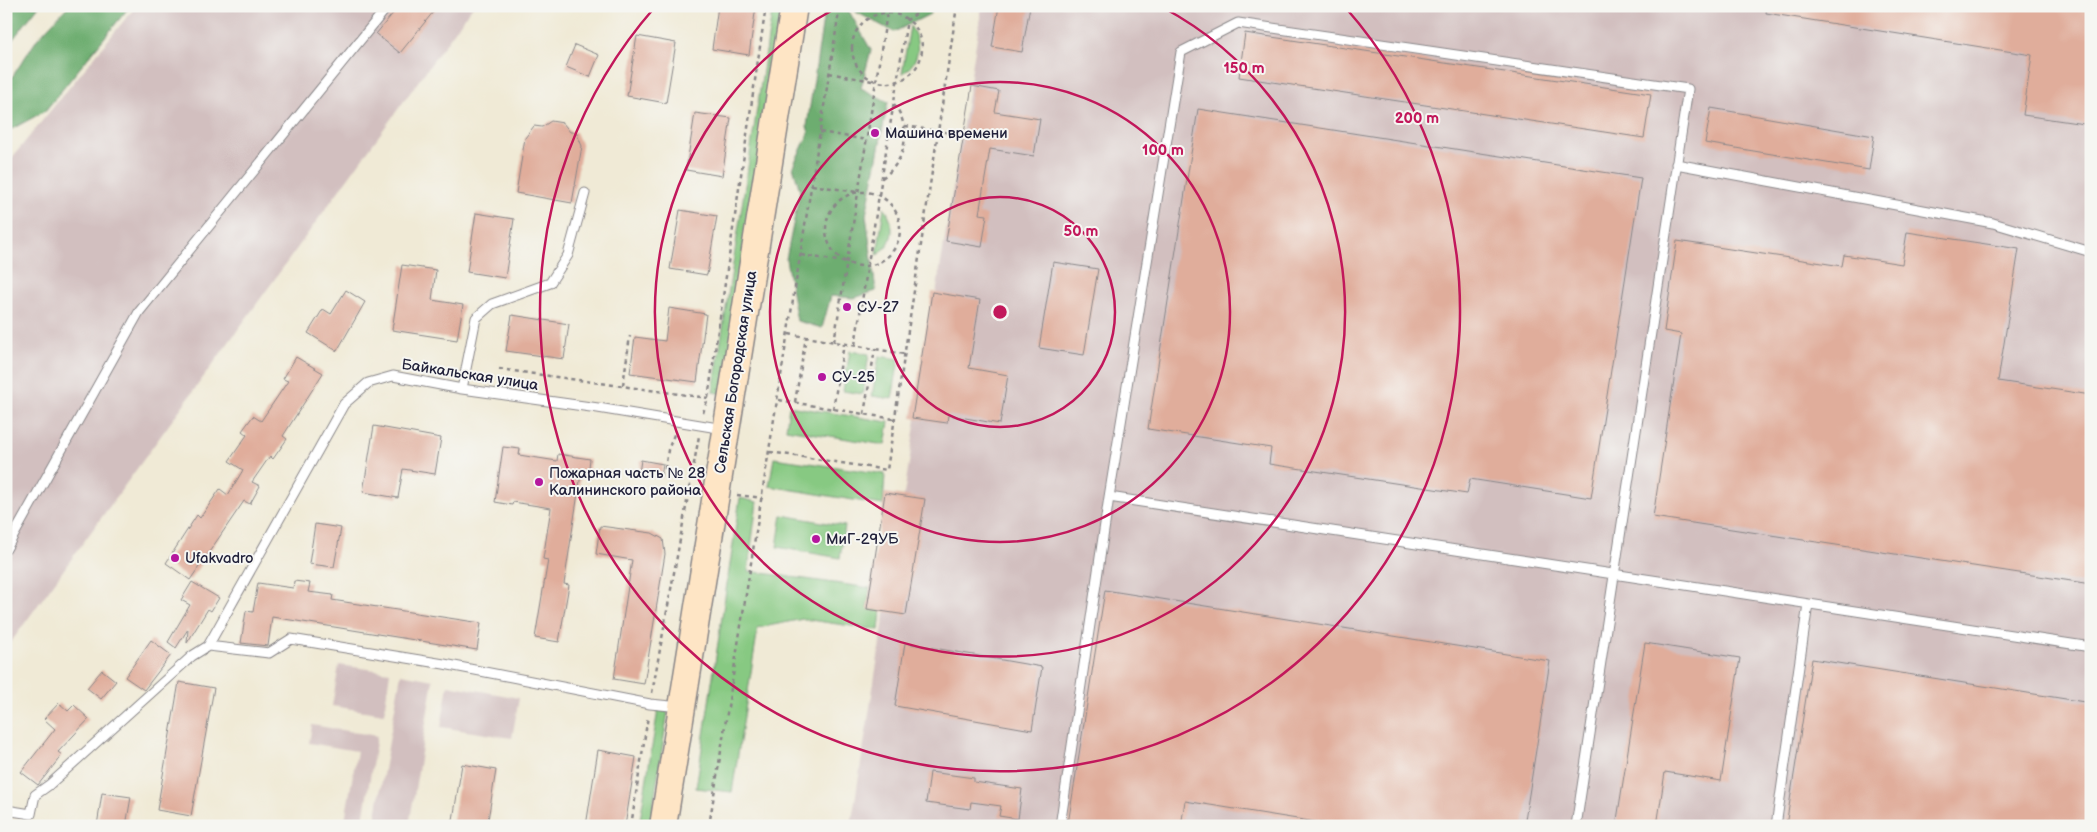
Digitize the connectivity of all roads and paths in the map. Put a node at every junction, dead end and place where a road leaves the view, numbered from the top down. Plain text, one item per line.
1 (388, 6) edge
2 (794, 6) edge
3 (840, 6) edge
4 (923, 6) edge
5 (956, 6) edge
6 (886, 13) junction
7 (908, 20) junction
8 (829, 73) junction
9 (876, 82) junction
10 (898, 82) junction
11 (894, 104) junction
12 (905, 126) junction
13 (938, 131) junction
14 (820, 132) junction
15 (964, 135) dead end
16 (867, 140) junction
17 (1676, 164) junction
18 (882, 178) junction
19 (812, 185) junction
20 (859, 192) junction
21 (585, 193) dead end
22 (879, 196) junction
23 (2091, 252) edge
24 (801, 255) junction
25 (847, 262) junction
26 (868, 266) junction
27 (789, 334) junction
28 (630, 336) dead end
29 (806, 337) junction
30 (834, 342) junction
31 (844, 343) junction
32 (855, 345) junction
33 (875, 348) junction
34 (904, 354) junction
35 (499, 369) dead end
36 (623, 385) junction
37 (462, 389) junction
38 (708, 398) dead end
39 (779, 400) junction
40 (795, 402) junction
41 (833, 408) junction
42 (864, 414) junction
43 (894, 419) junction
44 (726, 429) junction
45 (677, 430) dead end
46 (692, 432) dead end
47 (700, 434) dead end
48 (770, 452) junction
49 (665, 469) dead end
50 (1109, 497) junction
51 (6, 548) edge
52 (1615, 575) junction
53 (1808, 604) junction
54 (208, 646) junction
55 (2091, 647) edge
56 (681, 707) junction
57 (6, 810) edge
58 (663, 826) edge
59 (709, 826) edge
60 (1060, 826) edge
61 (1576, 826) edge
62 (1776, 826) edge

1 - 51 lane
2 - 44 main road, Сельская Богородская улица
3 - 8 path
4 - 7 path
5 - 13 path
6 - 7 path
6 - 9 path
6 - 9 path
7 - 10 path
7 - 10 path
8 - 9 path
8 - 14 path
9 - 10 path
9 - 16 path
10 - 11 path
11 - 12 path
11 - 18 path
12 - 13 path
12 - 18 path
13 - 15 path
13 - 34 path
14 - 16 path
14 - 19 path
16 - 20 path
17 - 23 lane
17 - 50 lane
17 - 52 lane
18 - 22 path
19 - 20 path
19 - 24 path
20 - 22 path
20 - 25 path
20 - 25 path
21 - 37 lane
22 - 26 path
22 - 26 path
24 - 25 path
24 - 27 path
25 - 26 path
25 - 30 path
26 - 32 path
27 - 29 path
27 - 39 path
28 - 36 path
29 - 30 path
29 - 40 path
30 - 31 path
31 - 32 path
31 - 41 path
32 - 33 path
33 - 34 path
33 - 42 path
34 - 43 path
35 - 36 path
36 - 38 path
37 - 44 lane, Байкальская улица
37 - 54 lane, Байкальская улица
39 - 40 path
39 - 48 path
40 - 41 path
41 - 42 path
42 - 43 path
43 - 48 path
44 - 56 main road, Сельская Богородская улица
45 - 49 path
46 - 47 path
48 - 59 path
50 - 52 lane
50 - 60 lane
52 - 53 lane
52 - 61 lane
53 - 55 lane
53 - 62 lane
54 - 56 lane
54 - 57 lane
56 - 58 main road, Сельская Богородская улица

